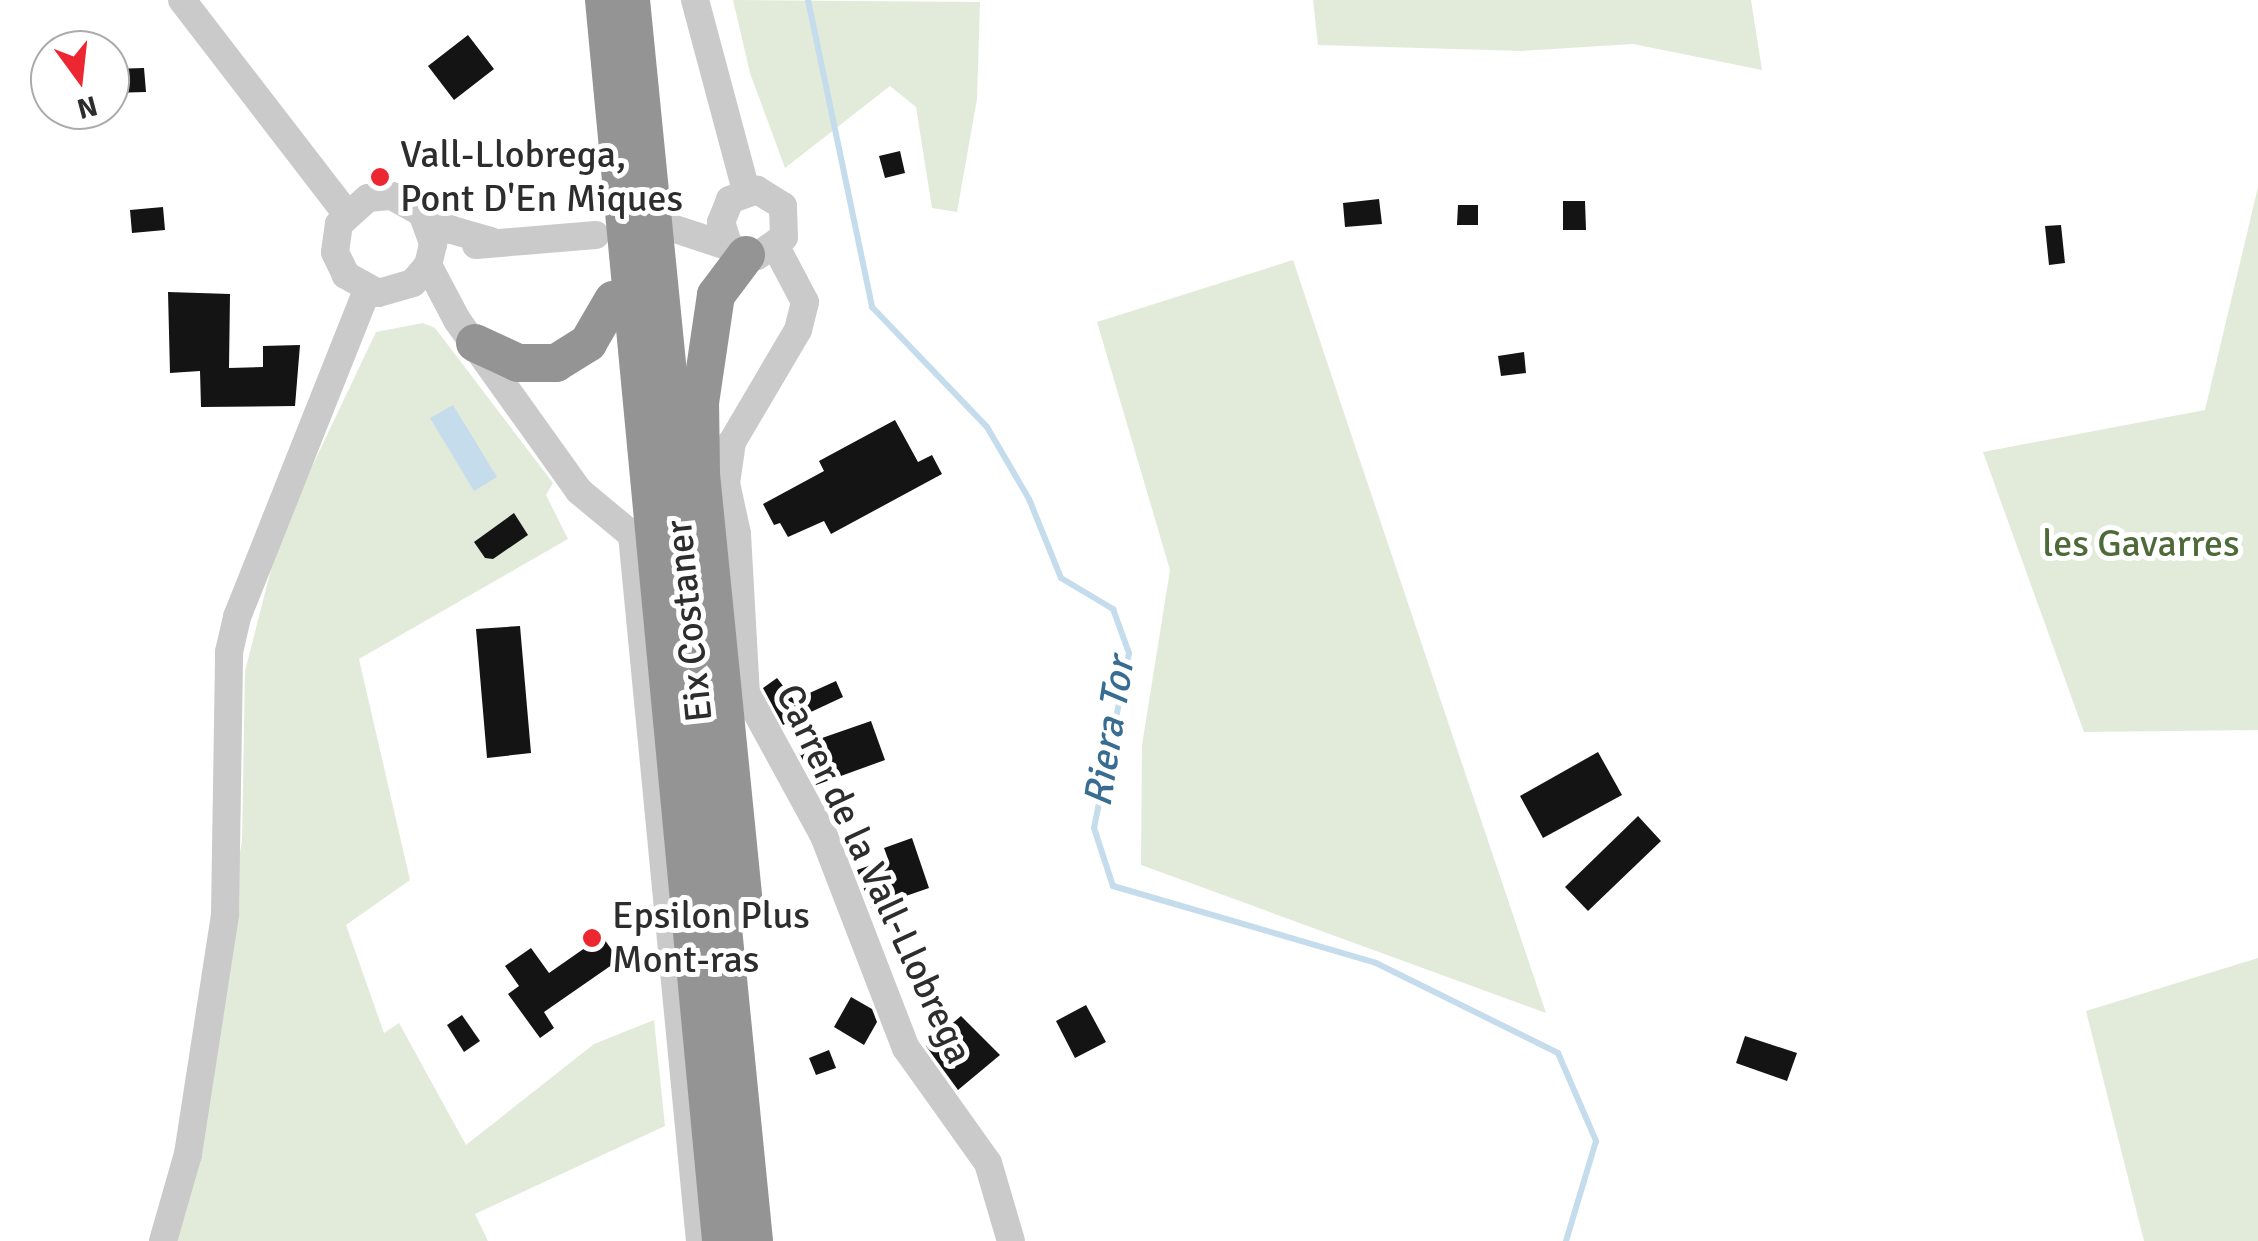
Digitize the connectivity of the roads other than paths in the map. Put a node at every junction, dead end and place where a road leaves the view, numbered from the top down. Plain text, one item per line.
1 (182, 0) edge
2 (602, 0) edge
3 (631, 0) edge
4 (695, 0) edge
5 (746, 191) junction
6 (724, 210) junction
7 (422, 213) junction
8 (346, 214) junction
9 (596, 235) dead end
10 (490, 241) junction
11 (750, 248) junction
12 (430, 261) junction
13 (380, 291) junction
14 (613, 300) junction
15 (466, 332) junction
16 (632, 535) junction
17 (163, 1241) edge
18 (700, 1241) edge
19 (721, 1241) edge
20 (754, 1241) edge
21 (778, 1241) edge
22 (1010, 1241) edge

1 - 8 street
2 - 14 highway
2 - 19 highway
3 - 20 highway, Eix Costaner
4 - 5 street
5 - 6 street
5 - 11 street
6 - 11 street
6 - 11 street
7 - 8 street
7 - 10 street
7 - 12 street
8 - 13 street
9 - 10 street
10 - 12 street
11 - 21 highway
11 - 22 street, Carrer de la Vall-Llobrega
12 - 13 street
12 - 15 street
13 - 15 street
13 - 17 street
14 - 15 highway
14 - 16 highway
15 - 16 street
16 - 18 street

